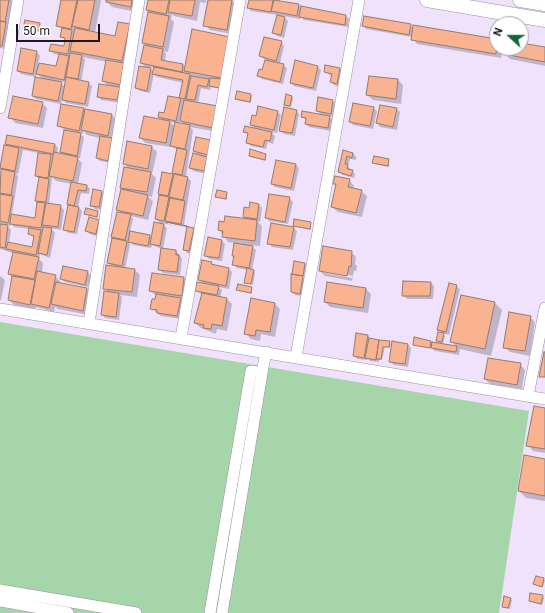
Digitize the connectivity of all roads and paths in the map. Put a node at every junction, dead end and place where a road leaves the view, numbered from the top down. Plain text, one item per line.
1 (18, 0) edge
2 (139, 0) edge
3 (240, 0) edge
4 (359, 0) edge
5 (427, 0) edge
6 (520, 0) edge
7 (545, 4) edge
8 (545, 20) edge
9 (0, 108) edge
10 (545, 308) edge
11 (0, 309) edge
12 (89, 323) junction
13 (181, 338) junction
14 (266, 352) junction
15 (296, 357) junction
16 (262, 373) junction
17 (528, 396) junction
18 (545, 399) edge
19 (0, 590) edge
20 (0, 602) edge
21 (68, 613) edge
22 (136, 613) edge
23 (210, 613) edge
24 (222, 613) edge

1 - 9 street
2 - 12 street
3 - 13 street
4 - 15 street
5 - 8 main road
6 - 7 main road
10 - 17 street
11 - 12 street
12 - 13 street
13 - 14 street
14 - 15 street
14 - 16 street
15 - 17 street
16 - 23 street
16 - 24 street
17 - 18 street
19 - 22 street
20 - 21 street

